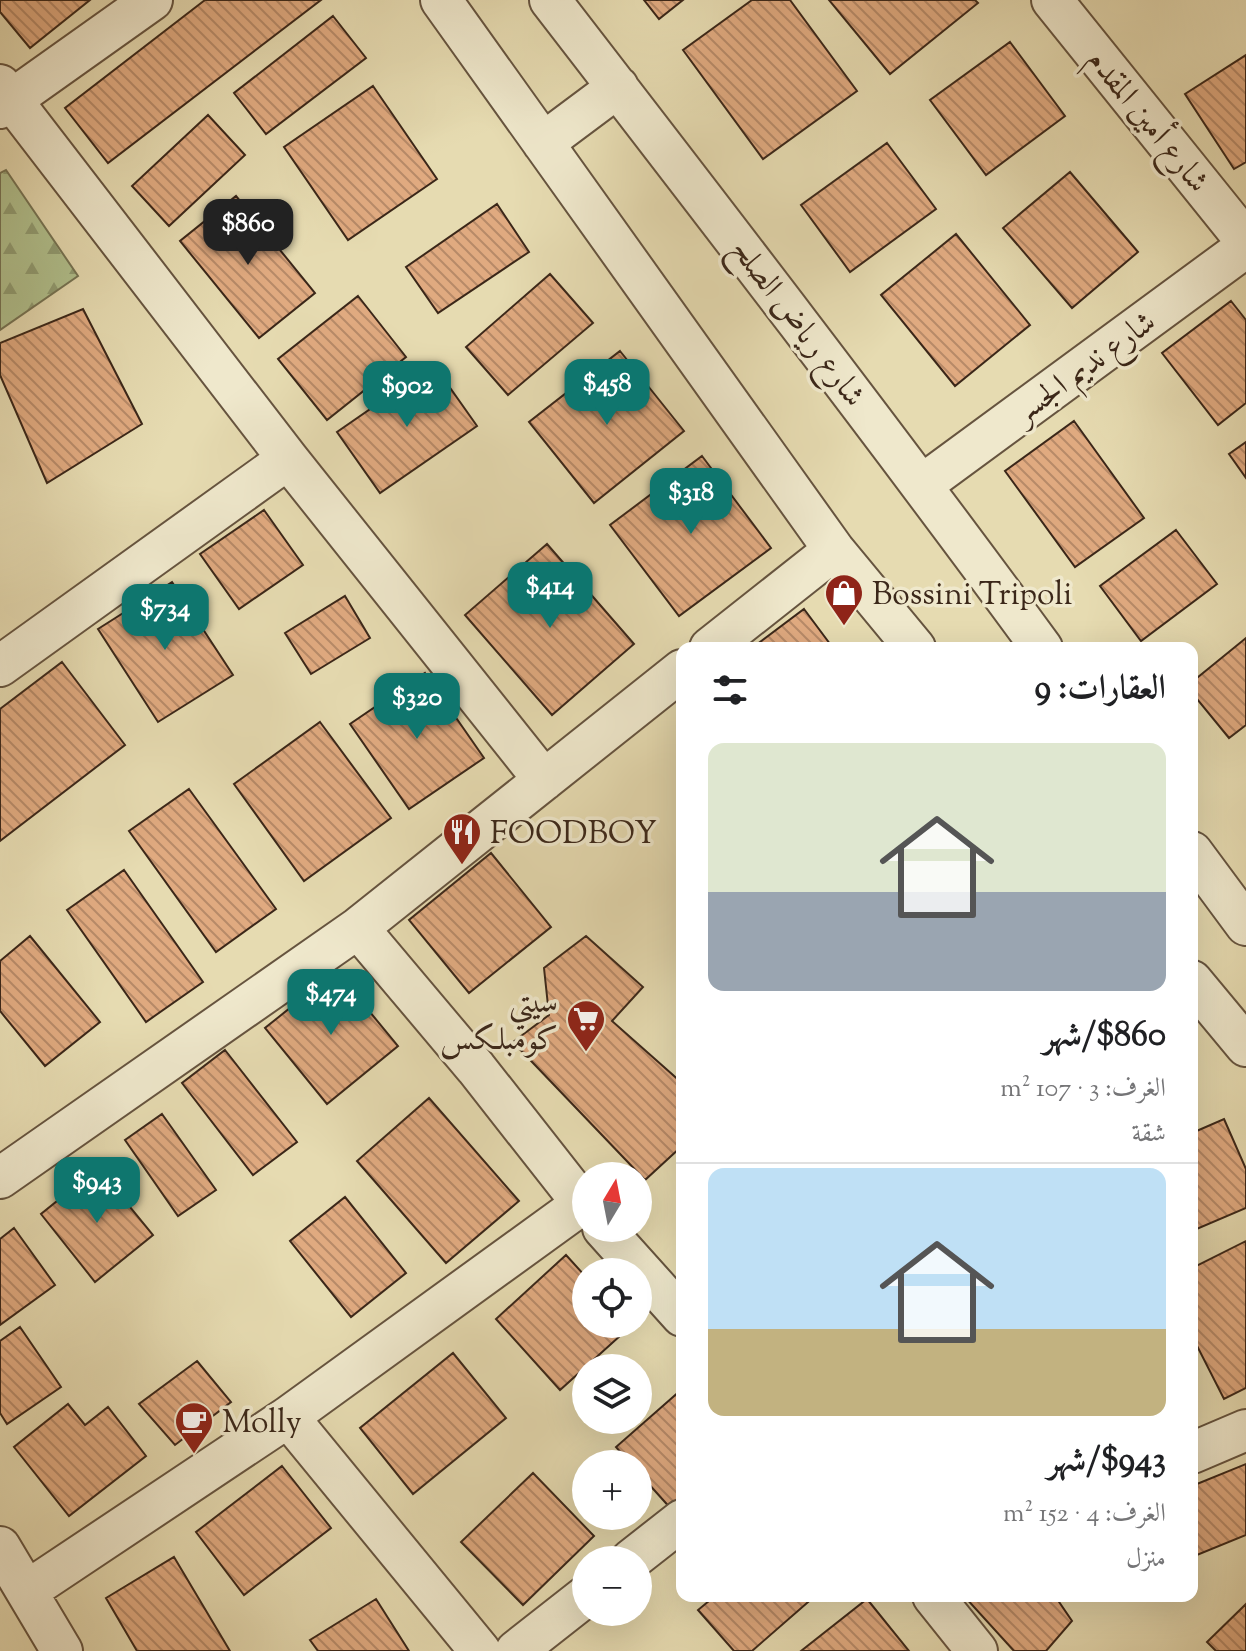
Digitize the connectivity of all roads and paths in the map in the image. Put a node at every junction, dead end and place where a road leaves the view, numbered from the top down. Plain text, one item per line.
1 (152, 0) edge
2 (441, 0) edge
3 (550, 0) edge
4 (1052, 0) edge
5 (618, 87) junction
6 (4, 98) edge
7 (543, 143) junction
8 (1246, 244) edge
9 (288, 459) junction
10 (922, 485) junction
11 (834, 550) junction
12 (718, 642) edge
13 (910, 642) edge
14 (1038, 642) edge
15 (1, 663) edge
16 (676, 675) edge
17 (544, 780) junction
18 (1198, 860) edge
19 (1246, 925) edge
20 (358, 928) junction
21 (1198, 988) edge
22 (1246, 1046) edge
23 (0, 1178) edge
24 (572, 1190) edge
25 (572, 1227) edge
26 (616, 1242) edge
27 (676, 1309) edge
28 (288, 1417) junction
29 (1246, 1430) edge
30 (1198, 1450) edge
31 (676, 1525) edge
32 (649, 1546) edge
33 (0, 1547) edge
34 (27, 1591) junction
35 (938, 1602) edge
36 (572, 1607) edge
37 (62, 1651) edge
38 (480, 1651) edge
39 (516, 1651) edge
40 (977, 1651) edge

1 - 6 street
2 - 7 street
3 - 5 street, شارع رياض الصلح
4 - 8 street, شارع أمين المقدم
5 - 7 street
5 - 10 street, شارع رياض الصلح
6 - 9 street
7 - 11 street
8 - 10 street, شارع نديم الجسر
9 - 15 street
9 - 17 street
10 - 14 street, شارع رياض الصلح
11 - 12 street
11 - 13 street
16 - 17 street
17 - 20 street
18 - 19 street
20 - 23 street
20 - 24 street
21 - 22 street
25 - 28 street
26 - 27 street
28 - 34 street
28 - 38 street
29 - 30 street
31 - 32 street
33 - 34 street
34 - 37 street
35 - 40 street
36 - 39 street

